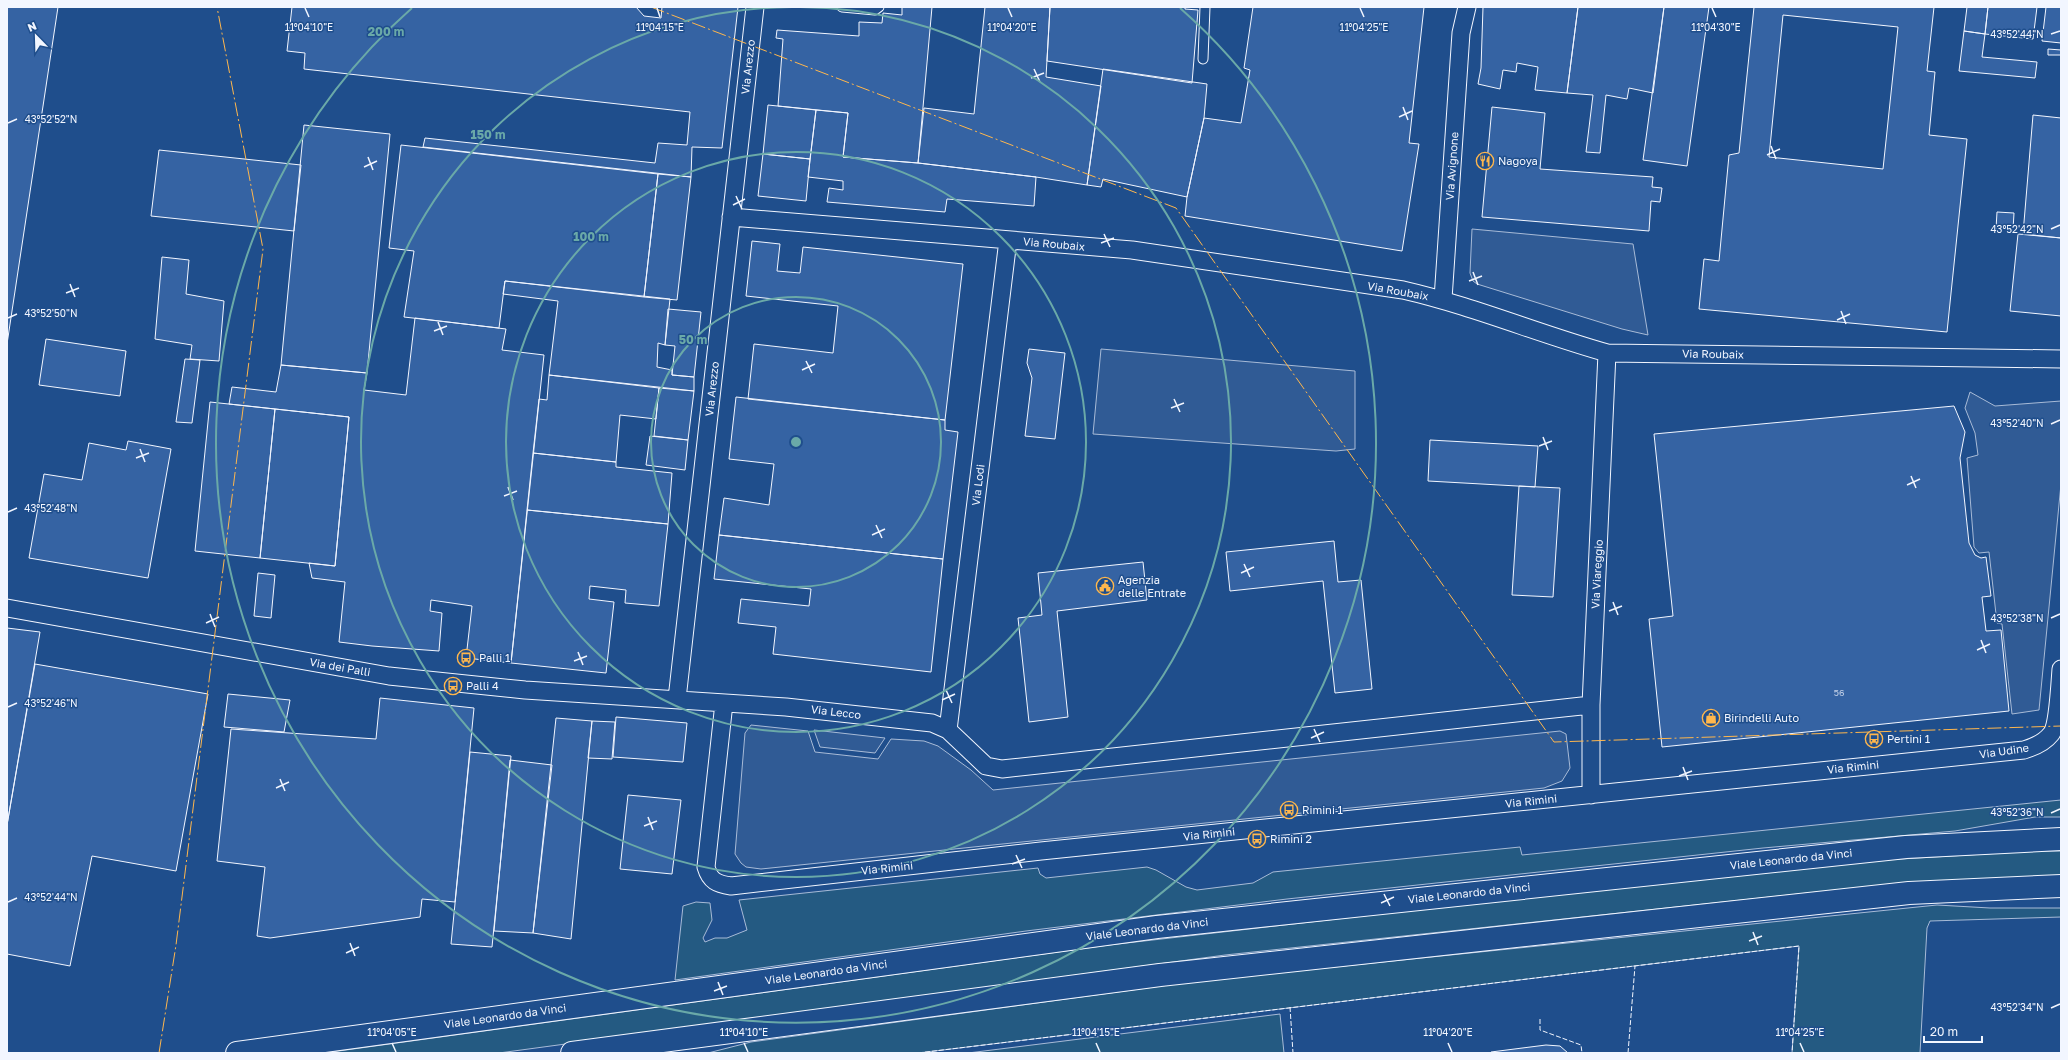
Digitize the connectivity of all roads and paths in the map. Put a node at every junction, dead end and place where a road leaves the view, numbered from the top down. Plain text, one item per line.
1 (755, 7) edge
2 (842, 7) edge
3 (879, 7) edge
4 (1206, 7) edge
5 (1458, 7) edge
6 (1467, 7) edge
7 (1461, 33) junction
8 (1203, 59) dead end
9 (731, 217) junction
10 (1008, 240) junction
11 (1443, 299) junction
12 (1607, 353) junction
13 (2061, 359) edge
14 (7, 608) edge
15 (2061, 669) edge
16 (677, 699) junction
17 (724, 703) junction
18 (1591, 705) junction
19 (948, 730) junction
20 (1910, 761) joint
21 (1591, 795) junction
22 (2061, 839) edge
23 (2061, 886) edge
24 (663, 1041) junction
25 (237, 1053) edge
26 (572, 1053) edge
27 (625, 1053) edge

1 - 9 street, Via Arezzo
2 - 3 lane
4 - 8 lane
5 - 7 street, Via Avignone
6 - 7 street, Via Avignone
7 - 11 street, Via Avignone
9 - 10 street, Via Roubaix
9 - 16 street, Via Arezzo
10 - 11 street, Via Roubaix
10 - 19 street, Via Lodi
11 - 12 street, Via Roubaix
12 - 13 street, Via Roubaix
12 - 18 street, Via Viareggio
14 - 16 street, Via dei Palli
15 - 20 street, Via Udine
16 - 17 street, Via dei Palli
17 - 19 street, Via Lecco
17 - 21 street, Via Rimini
18 - 19 street
18 - 21 street, Via Viareggio
20 - 21 street, Via Rimini
22 - 25 highway, Viale Leonardo da Vinci
23 - 24 highway
24 - 26 highway
24 - 27 highway

